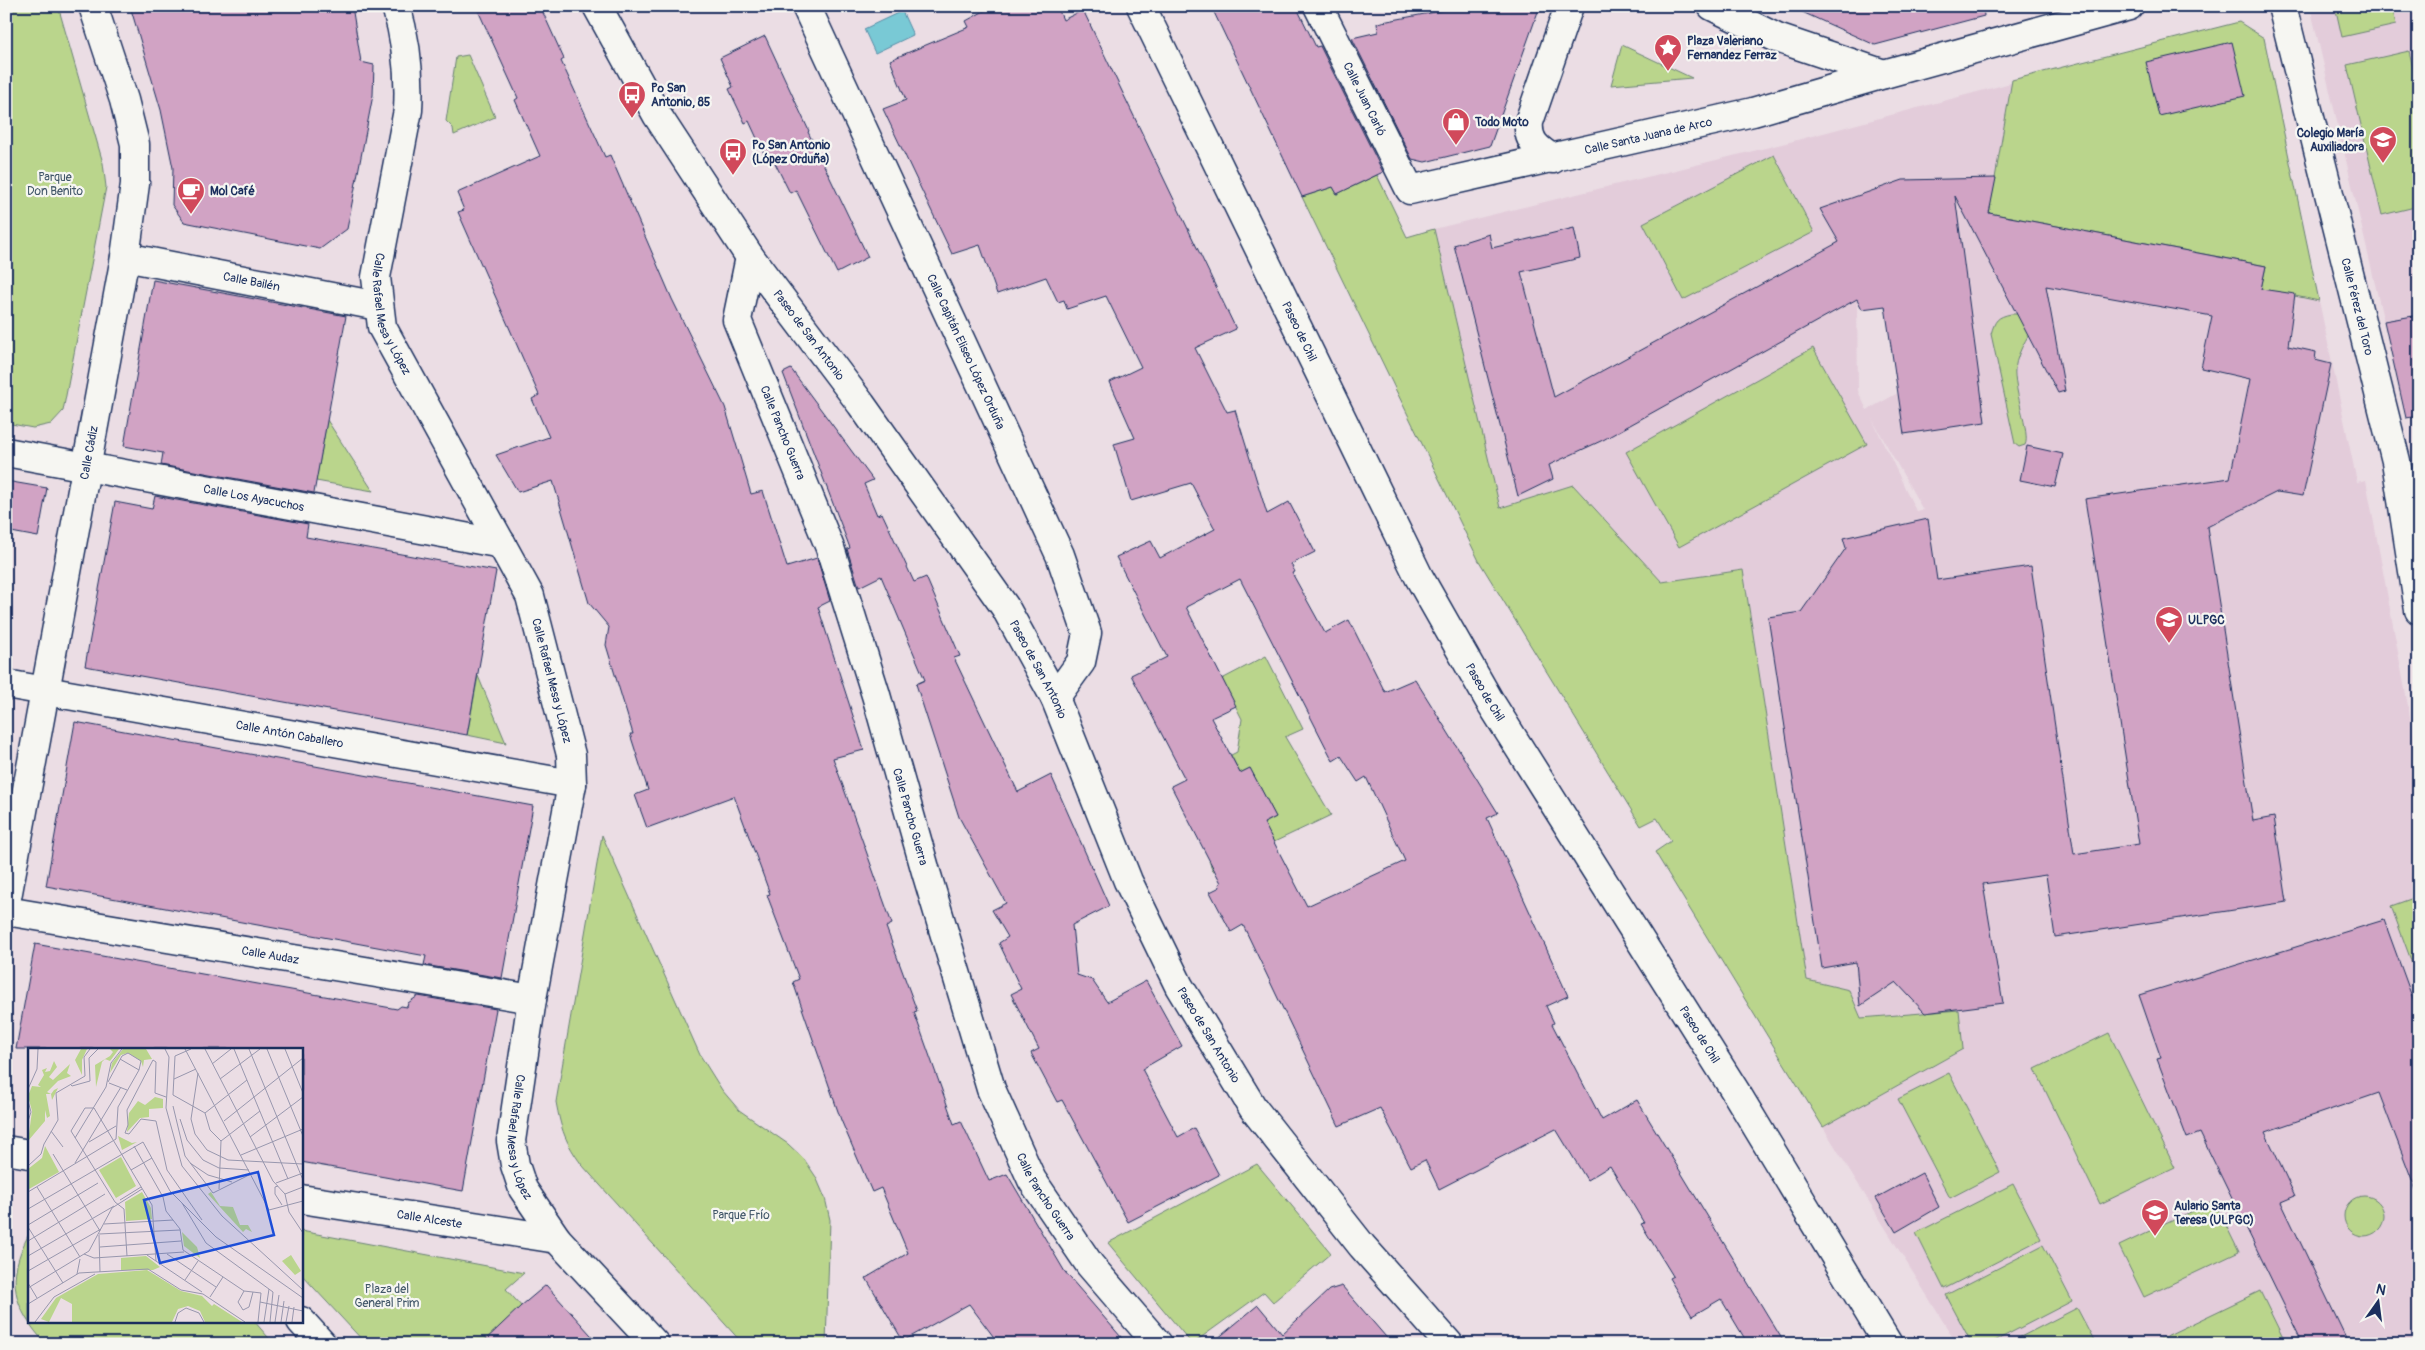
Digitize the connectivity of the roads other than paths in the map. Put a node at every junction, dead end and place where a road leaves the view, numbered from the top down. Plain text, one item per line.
1 (93, 6) edge
2 (396, 6) edge
3 (597, 6) edge
4 (806, 6) edge
5 (1141, 6) edge
6 (1318, 6) edge
7 (1569, 6) edge
8 (1712, 6) edge
9 (2129, 6) edge
10 (2280, 9) edge
11 (1884, 74) junction
12 (1553, 159) junction
13 (1410, 190) joint
14 (125, 257) junction
15 (750, 257) junction
16 (378, 306) junction
17 (6, 452) edge
18 (2407, 460) edge
19 (87, 467) junction
20 (502, 544) junction
21 (2419, 610) edge
22 (6, 684) edge
23 (46, 692) junction
24 (1055, 698) junction
25 (572, 784) junction
26 (6, 903) edge
27 (6, 911) edge
28 (532, 999) junction
29 (6, 1150) edge
30 (28, 1154) edge
31 (302, 1199) edge
32 (557, 1238) junction
33 (302, 1322) edge
34 (322, 1344) edge
35 (654, 1344) edge
36 (1158, 1344) edge
37 (1449, 1344) edge
38 (1888, 1344) edge

1 - 14 street, Calle Cádiz
2 - 16 street, Calle Rafael Mesa y López
3 - 15 street, Paseo de San Antonio
4 - 24 street, Calle Capitán Eliseo López Orduña
5 - 38 street, Paseo de Chil
6 - 13 street, Calle Juan Carló
7 - 12 street
8 - 11 street
9 - 11 street, Calle Santa Juana de Arco
10 - 18 street, Calle Pérez del Toro
11 - 12 street, Calle Santa Juana de Arco
12 - 13 street, Calle Santa Juana de Arco
14 - 16 street, Calle Bailén
14 - 19 street, Calle Cádiz
15 - 24 street, Paseo de San Antonio
15 - 36 street, Calle Pancho Guerra
16 - 20 street, Calle Rafael Mesa y López
17 - 19 street, Calle Los Ayacuchos
18 - 21 street, Calle Pérez del Toro
19 - 20 street, Calle Los Ayacuchos
19 - 23 street, Calle Cádiz
20 - 25 street, Calle Rafael Mesa y López
22 - 23 street, Calle Antón Caballero
23 - 25 street, Calle Antón Caballero
23 - 26 street, Calle Cádiz
24 - 37 street, Paseo de San Antonio
25 - 28 street, Calle Rafael Mesa y López
27 - 28 street, Calle Audaz
28 - 32 street, Calle Rafael Mesa y López
29 - 30 street
31 - 32 street, Calle Alceste
32 - 35 street, Calle Rafael Mesa y López
33 - 34 street

